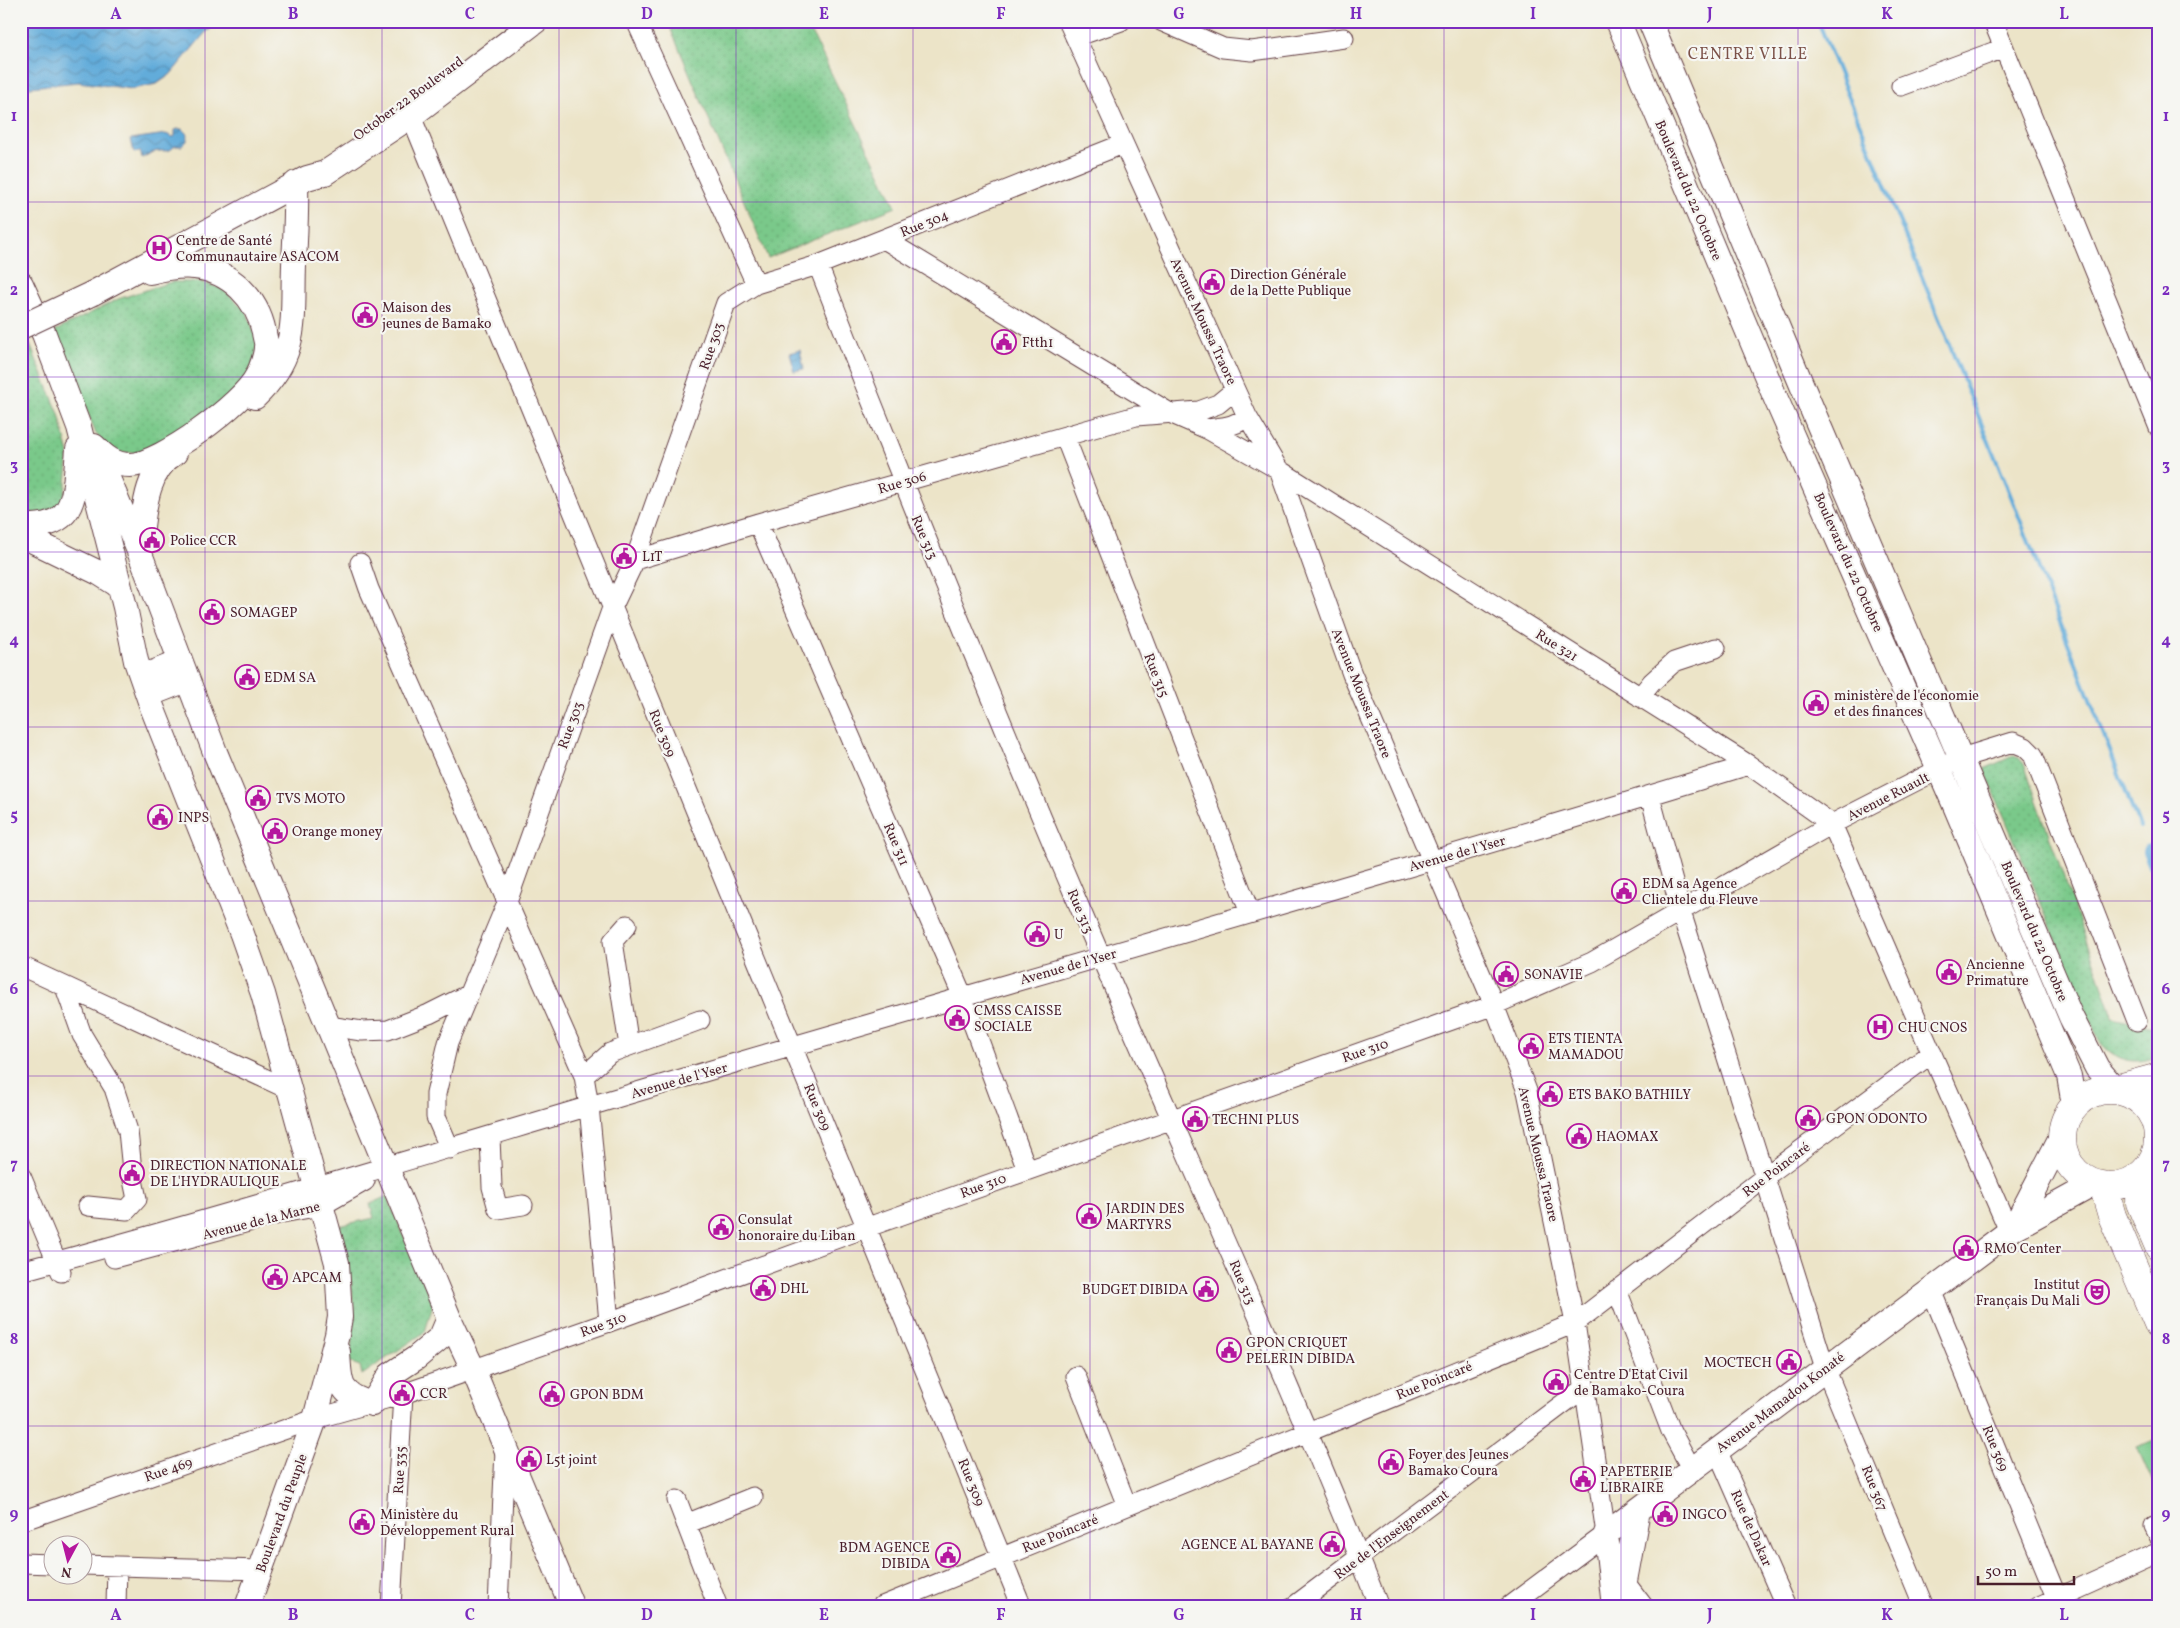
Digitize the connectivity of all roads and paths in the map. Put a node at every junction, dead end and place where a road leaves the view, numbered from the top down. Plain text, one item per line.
1 (512, 21) edge
2 (536, 21) edge
3 (636, 21) edge
4 (1121, 21) edge
5 (1161, 21) edge
6 (1618, 21) edge
7 (1650, 21) edge
8 (1993, 21) edge
9 (1071, 29) edge
10 (1344, 38) dead end
11 (2004, 48) junction
12 (1901, 86) dead end
13 (411, 116) junction
14 (1123, 144) junction
15 (301, 180) junction
16 (884, 239) junction
17 (818, 265) junction
18 (21, 284) edge
19 (756, 284) junction
20 (92, 293) junction
21 (726, 303) joint
22 (21, 327) edge
23 (1235, 390) junction
24 (1170, 413) junction
25 (1248, 416) junction
26 (79, 427) junction
27 (2159, 428) edge
28 (1207, 429) junction
29 (1065, 437) junction
30 (95, 447) junction
31 (1278, 470) junction
32 (902, 482) junction
33 (758, 523) junction
34 (21, 526) edge
35 (21, 535) edge
36 (139, 551) junction
37 (635, 560) junction
38 (360, 563) dead end
39 (118, 585) junction
40 (612, 608) junction
41 (1716, 648) dead end
42 (183, 671) junction
43 (145, 686) junction
44 (1640, 697) junction
45 (1961, 758) junction
46 (1749, 765) junction
47 (1940, 769) junction
48 (1650, 796) junction
49 (1832, 824) junction
50 (1432, 861) junction
51 (506, 904) junction
52 (1681, 912) junction
53 (1250, 913) junction
54 (627, 925) dead end
55 (1100, 956) junction
56 (21, 966) edge
57 (65, 986) junction
58 (469, 994) junction
59 (963, 997) junction
60 (1494, 1005) junction
61 (700, 1020) dead end
62 (2137, 1021) dead end
63 (328, 1026) junction
64 (629, 1046) junction
65 (792, 1047) junction
66 (1932, 1053) junction
67 (584, 1076) junction
68 (2159, 1077) edge
69 (2115, 1089) junction
70 (290, 1090) junction
71 (2074, 1105) junction
72 (589, 1106) junction
73 (1172, 1118) junction
74 (2158, 1127) edge
75 (490, 1136) junction
76 (2061, 1137) junction
77 (450, 1149) junction
78 (387, 1168) junction
79 (1027, 1170) junction
80 (2141, 1175) junction
81 (21, 1176) edge
82 (1766, 1176) junction
83 (2098, 1185) junction
84 (319, 1196) junction
85 (523, 1205) dead end
86 (88, 1206) dead end
87 (868, 1226) junction
88 (2011, 1229) junction
89 (2159, 1247) edge
90 (60, 1267) junction
91 (21, 1271) edge
92 (21, 1284) edge
93 (1617, 1290) junction
94 (1931, 1290) junction
95 (448, 1318) junction
96 (609, 1322) junction
97 (1575, 1323) junction
98 (2159, 1326) edge
99 (337, 1335) junction
100 (1825, 1368) junction
101 (473, 1369) junction
102 (1076, 1376) dead end
103 (1584, 1388) junction
104 (404, 1394) junction
105 (372, 1404) junction
106 (315, 1419) junction
107 (1307, 1432) junction
108 (505, 1446) junction
109 (1717, 1450) junction
110 (1692, 1470) junction
111 (753, 1497) dead end
112 (677, 1500) dead end
113 (1126, 1506) junction
114 (1638, 1510) junction
115 (21, 1521) edge
116 (686, 1524) junction
117 (1606, 1534) junction
118 (2159, 1552) edge
119 (1002, 1557) junction
120 (1360, 1558) junction
121 (21, 1563) edge
122 (42, 1564) edge
123 (92, 1565) edge
124 (116, 1566) junction
125 (260, 1570) junction
126 (1618, 1573) junction
127 (2060, 1602) edge
128 (116, 1607) edge
129 (247, 1607) edge
130 (391, 1607) edge
131 (498, 1607) edge
132 (572, 1607) edge
133 (718, 1607) edge
134 (880, 1607) edge
135 (1022, 1607) edge
136 (1293, 1607) edge
137 (1379, 1607) edge
138 (1508, 1607) edge
139 (1616, 1607) edge
140 (1644, 1607) edge
141 (1786, 1607) edge
142 (1924, 1607) edge
143 (2038, 1607) edge

1 - 15 main road, October 22 Boulevard
2 - 13 main road
3 - 19 street
4 - 9 street
5 - 10 street
6 - 47 main road, Boulevard du 22 Octobre
7 - 45 main road, Boulevard du 22 Octobre
8 - 11 street
9 - 14 street, Avenue Moussa Traore
11 - 12 street
11 - 27 street
13 - 15 main road
13 - 40 street, Rue 309
14 - 16 street, Rue 304
14 - 23 street, Avenue Moussa Traore
15 - 20 main road
15 - 36 main road
16 - 17 street, Rue 304
16 - 24 street, Rue 321
17 - 19 street, Rue 304
17 - 32 street, Rue 313
18 - 26 main road
19 - 21 street, Rue 304
20 - 22 main road, bridge
20 - 30 main road
21 - 37 street, Rue 303
23 - 24 street, Rue 306
23 - 25 street, Avenue Moussa Traore
24 - 28 street, Rue 321
24 - 29 street, Rue 306
25 - 28 street
25 - 31 street, Avenue Moussa Traore
26 - 30 main road
26 - 34 main road
26 - 39 main road
28 - 31 street, Rue 321
29 - 32 street, Rue 306
29 - 53 street, Rue 315
30 - 36 main road
31 - 44 street, Rue 321
31 - 50 street, Avenue Moussa Traore
32 - 33 street, Rue 306
32 - 55 street, Rue 313
33 - 37 street, Rue 306
33 - 59 street, Rue 311
35 - 39 main road
36 - 42 main road
37 - 40 street, Rue 303
38 - 51 street
39 - 43 main road
40 - 51 street, Rue 303
40 - 65 street, Rue 309
41 - 44 street
42 - 43 main road
42 - 63 main road
43 - 70 main road
44 - 46 street, Rue 321
45 - 47 street, Avenue Ruault
45 - 62 street, Avenue Ruault
45 - 69 main road, Boulevard du 22 Octobre
46 - 48 street, Avenue de l'Yser
46 - 49 street, Rue 321
47 - 49 street, Avenue Ruault
47 - 71 main road, Boulevard du 22 Octobre
48 - 50 street, Avenue de l'Yser
48 - 52 street, Rue 367
49 - 52 street, Avenue Ruault
49 - 66 street
50 - 53 street, Avenue de l'Yser
50 - 60 street, Avenue Moussa Traore
51 - 58 street, Rue 303
51 - 67 street
52 - 60 street, Avenue Ruault
52 - 82 street, Rue 367
53 - 55 street, Avenue de l'Yser
54 - 64 street
55 - 59 street, Avenue de l'Yser
55 - 73 street, Rue 313
56 - 57 street
57 - 70 street
57 - 86 street
58 - 63 street
58 - 77 street, Rue 303
59 - 65 street, Avenue de l'Yser
59 - 79 street, Rue 311
60 - 73 street, Rue 310
60 - 97 street, Avenue Moussa Traore
61 - 64 street
63 - 78 main road
64 - 67 street
65 - 72 street, Avenue de l'Yser
65 - 87 street, Rue 309
66 - 82 street, Rue Poincaré
66 - 88 street
67 - 72 street
68 - 69 highway
69 - 71 highway
69 - 74 highway
70 - 84 main road
71 - 76 highway
72 - 75 street, Avenue de l'Yser
72 - 96 street
73 - 79 street, Rue 310
73 - 107 street, Rue 313
74 - 80 highway
75 - 77 street, Avenue de l'Yser
75 - 85 street
76 - 83 highway
76 - 88 main road, Avenue Mamadou Konaté
77 - 78 street, Avenue de l'Yser
78 - 84 street, Avenue de la Marne
78 - 95 main road
79 - 87 street, Rue 310
80 - 83 highway
80 - 89 highway
81 - 90 street
82 - 93 street, Rue Poincaré
82 - 100 street, Rue 367
83 - 88 main road, Avenue Mamadou Konaté
83 - 98 highway
84 - 90 street, Avenue de la Marne
84 - 99 main road
87 - 96 street, Rue 310
87 - 119 street, Rue 309
88 - 94 main road, Avenue Mamadou Konaté
90 - 91 street, Avenue de la Marne
90 - 92 street, Avenue de la Marne
93 - 97 street, Rue Poincaré
93 - 110 street
94 - 100 main road, Avenue Mamadou Konaté
94 - 127 street, Rue 369
95 - 101 main road
95 - 105 main road
96 - 101 street, Rue 310
97 - 103 street, Avenue Moussa Traore
97 - 107 street, Rue Poincaré
99 - 105 main road
99 - 106 main road, Boulevard du Peuple
100 - 109 main road, Avenue Mamadou Konaté
100 - 142 street, Rue 367
101 - 104 street, Rue 310
101 - 108 main road
102 - 113 street
103 - 117 street, Avenue Moussa Traore
103 - 120 street, Rue de l'Enseignement
104 - 105 street, Rue 469
104 - 130 street, Rue 335
105 - 106 street, Rue 469
106 - 115 street, Rue 469
106 - 125 main road, Boulevard du Peuple
107 - 113 street, Rue Poincaré
107 - 120 street, Rue 313
108 - 131 street
108 - 132 main road
109 - 110 main road, Avenue Mamadou Konaté
109 - 141 street, Rue de Dakar
110 - 114 main road, Avenue Mamadou Konaté
111 - 116 street
112 - 116 street
113 - 119 street, Rue Poincaré
114 - 117 main road, Avenue Mamadou Konaté
114 - 126 main road
116 - 133 street
117 - 126 main road
117 - 138 street
118 - 127 street
119 - 134 street, Rue Poincaré
119 - 135 street, Rue 309
120 - 136 street, Rue de l'Enseignement
120 - 137 street, Rue 313
121 - 122 street
123 - 124 street
124 - 125 street
124 - 128 street
125 - 129 main road, Boulevard du Peuple
126 - 139 main road
126 - 140 street
127 - 143 street

